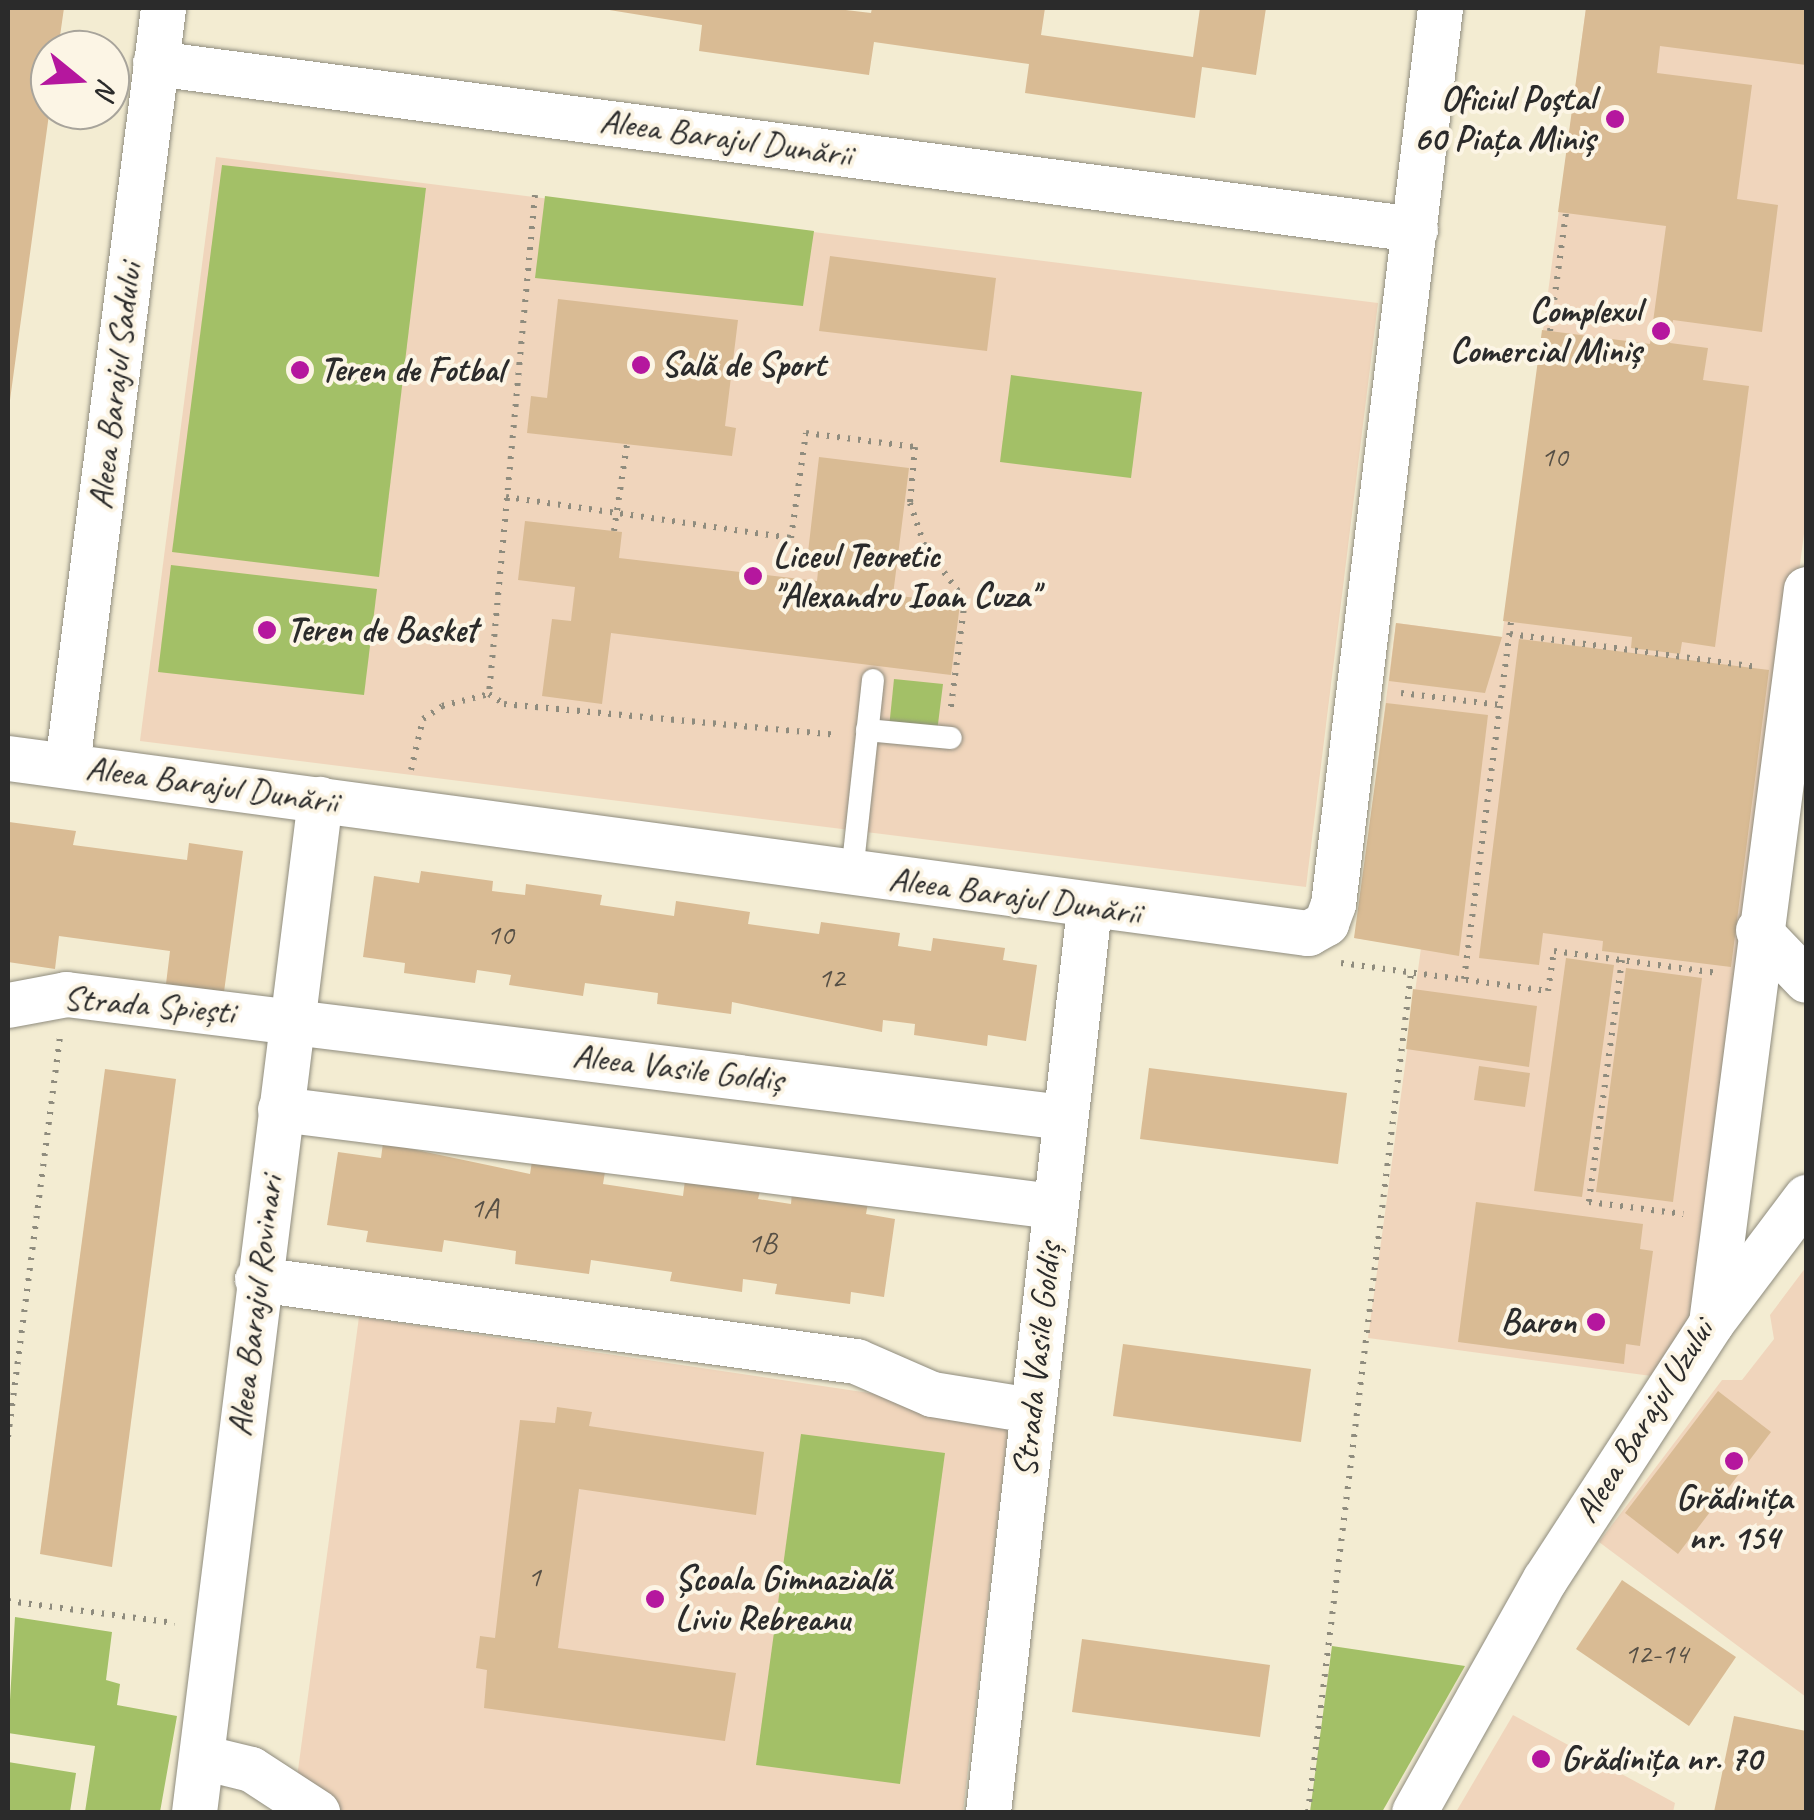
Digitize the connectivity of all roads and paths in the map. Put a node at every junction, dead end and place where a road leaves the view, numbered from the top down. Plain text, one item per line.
1 (163, 8) edge
2 (1440, 8) edge
3 (156, 63) junction
4 (535, 195) dead end
5 (1566, 213) dead end
6 (1414, 229) junction
7 (1550, 331) dead end
8 (628, 444) dead end
9 (506, 497) junction
10 (616, 512) junction
11 (614, 531) dead end
12 (1806, 590) edge
13 (1511, 622) dead end
14 (1510, 634) junction
15 (1794, 672) junction
16 (873, 680) dead end
17 (1360, 688) junction
18 (488, 694) junction
19 (1500, 705) junction
20 (867, 734) junction
21 (949, 738) joint
22 (8, 758) edge
23 (67, 765) junction
24 (410, 775) dead end
25 (320, 799) junction
26 (852, 873) junction
27 (1088, 907) junction
28 (1758, 930) junction
29 (1308, 933) junction
30 (1622, 960) junction
31 (1411, 973) junction
32 (1464, 978) junction
33 (1756, 978) junction
34 (1806, 980) edge
35 (66, 994) junction
36 (8, 1005) edge
37 (292, 1019) junction
38 (280, 1109) junction
39 (1063, 1117) junction
40 (1806, 1197) edge
41 (1053, 1206) junction
42 (1722, 1220) junction
43 (257, 1279) junction
44 (1711, 1324) junction
45 (1031, 1410) junction
46 (8, 1437) edge
47 (8, 1601) edge
48 (217, 1628) junction
49 (202, 1757) junction
50 (194, 1812) edge
51 (317, 1812) edge
52 (988, 1812) edge
53 (1308, 1812) edge
54 (1414, 1812) edge

1 - 3 street, Aleea Barajul Sadului
2 - 6 street
3 - 6 street, Aleea Barajul Dunării
3 - 23 street, Aleea Barajul Sadului
4 - 9 path
5 - 7 path
6 - 17 street
8 - 10 path
9 - 10 path
9 - 18 path
10 - 11 path
10 - 21 path
12 - 15 street, Aleea Barajul Uzului
13 - 14 path
14 - 15 path
14 - 19 path
15 - 28 street, Aleea Barajul Uzului
16 - 20 lane
17 - 19 path
17 - 29 street
18 - 20 path
18 - 24 path
19 - 32 path
20 - 21 lane
20 - 26 lane
22 - 23 street, Aleea Barajul Dunării
23 - 25 street, Aleea Barajul Dunării
25 - 26 street, Aleea Barajul Dunării
25 - 37 street, Aleea Barajul Rovinari
26 - 27 street, Aleea Barajul Dunării
27 - 29 street, Aleea Barajul Dunării
27 - 39 street, Strada Vasile Goldiș
28 - 33 street, Aleea Barajul Uzului
28 - 34 street
29 - 31 path
30 - 32 path
30 - 33 path
30 - 42 path
31 - 32 path
31 - 53 path
33 - 42 street, Aleea Barajul Uzului
35 - 36 street, Strada Spiești
35 - 37 street, Strada Spiești
35 - 46 path
37 - 38 street, Aleea Barajul Rovinari
37 - 39 street, Aleea Vasile Goldiș
38 - 41 street
38 - 43 street, Aleea Barajul Rovinari
39 - 41 street, Strada Vasile Goldiș
40 - 44 street
41 - 45 street, Strada Vasile Goldiș
42 - 44 street, Aleea Barajul Uzului
43 - 45 street
43 - 48 street, Aleea Barajul Rovinari
44 - 54 street, Aleea Barajul Uzului
45 - 52 street, Strada Vasile Goldiș
47 - 48 path
48 - 49 street, Aleea Barajul Rovinari
49 - 50 street, Aleea Barajul Rovinari
49 - 51 street

